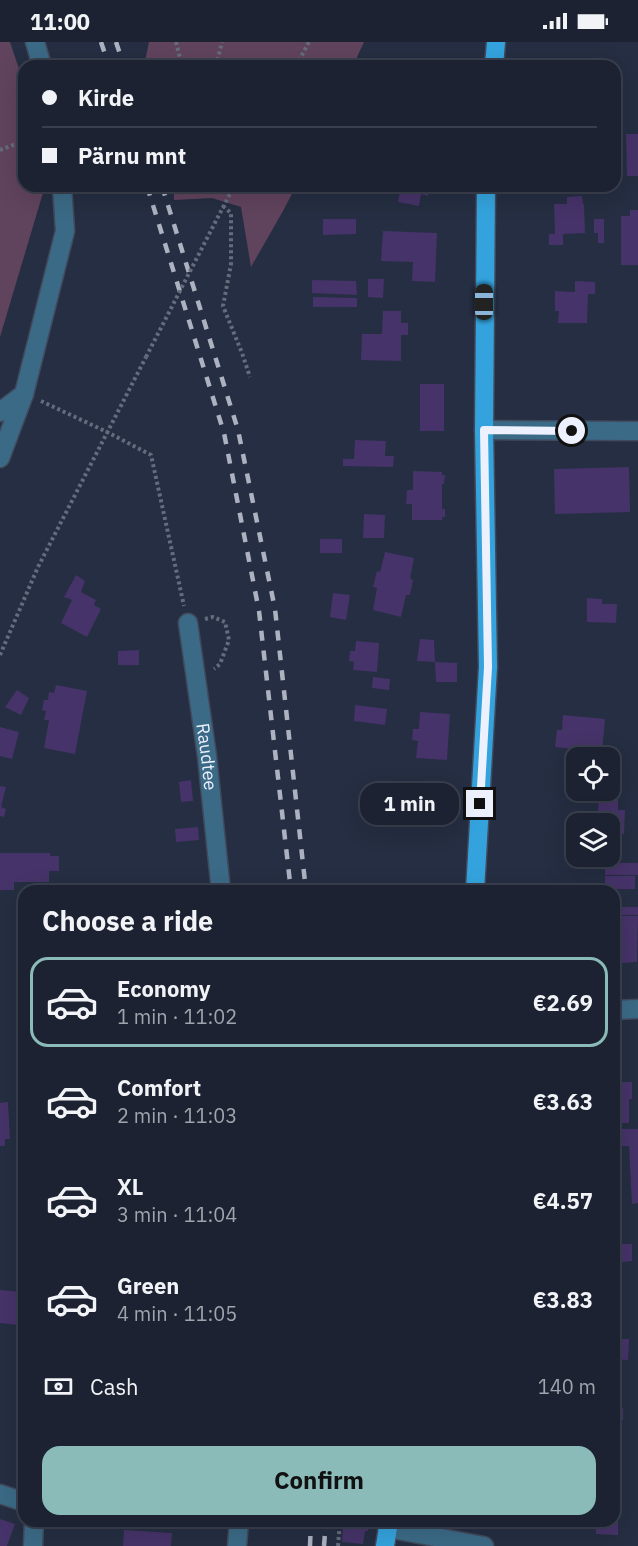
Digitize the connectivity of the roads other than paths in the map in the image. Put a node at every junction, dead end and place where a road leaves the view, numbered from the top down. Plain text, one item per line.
1 (35, 42) edge
2 (496, 42) edge
3 (40, 60) edge
4 (494, 60) edge
5 (62, 192) edge
6 (486, 192) edge
7 (24, 394) junction
8 (0, 412) edge
9 (484, 430) junction
10 (638, 431) edge
11 (0, 458) edge
12 (188, 623) road end
13 (220, 885) edge
14 (475, 885) edge
15 (638, 1009) edge
16 (620, 1010) edge
17 (0, 1494) edge
18 (18, 1500) edge
19 (34, 1527) edge
20 (239, 1527) edge
21 (387, 1532) edge
22 (33, 1546) edge
23 (237, 1546) edge
24 (484, 1546) edge

1 - 3 street
2 - 4 main road
5 - 7 street
6 - 9 main road
7 - 8 street
7 - 11 street
9 - 10 street
9 - 14 main road
12 - 13 street, Raudtee
15 - 16 street
17 - 18 street
19 - 22 street
20 - 23 street
21 - 24 street

